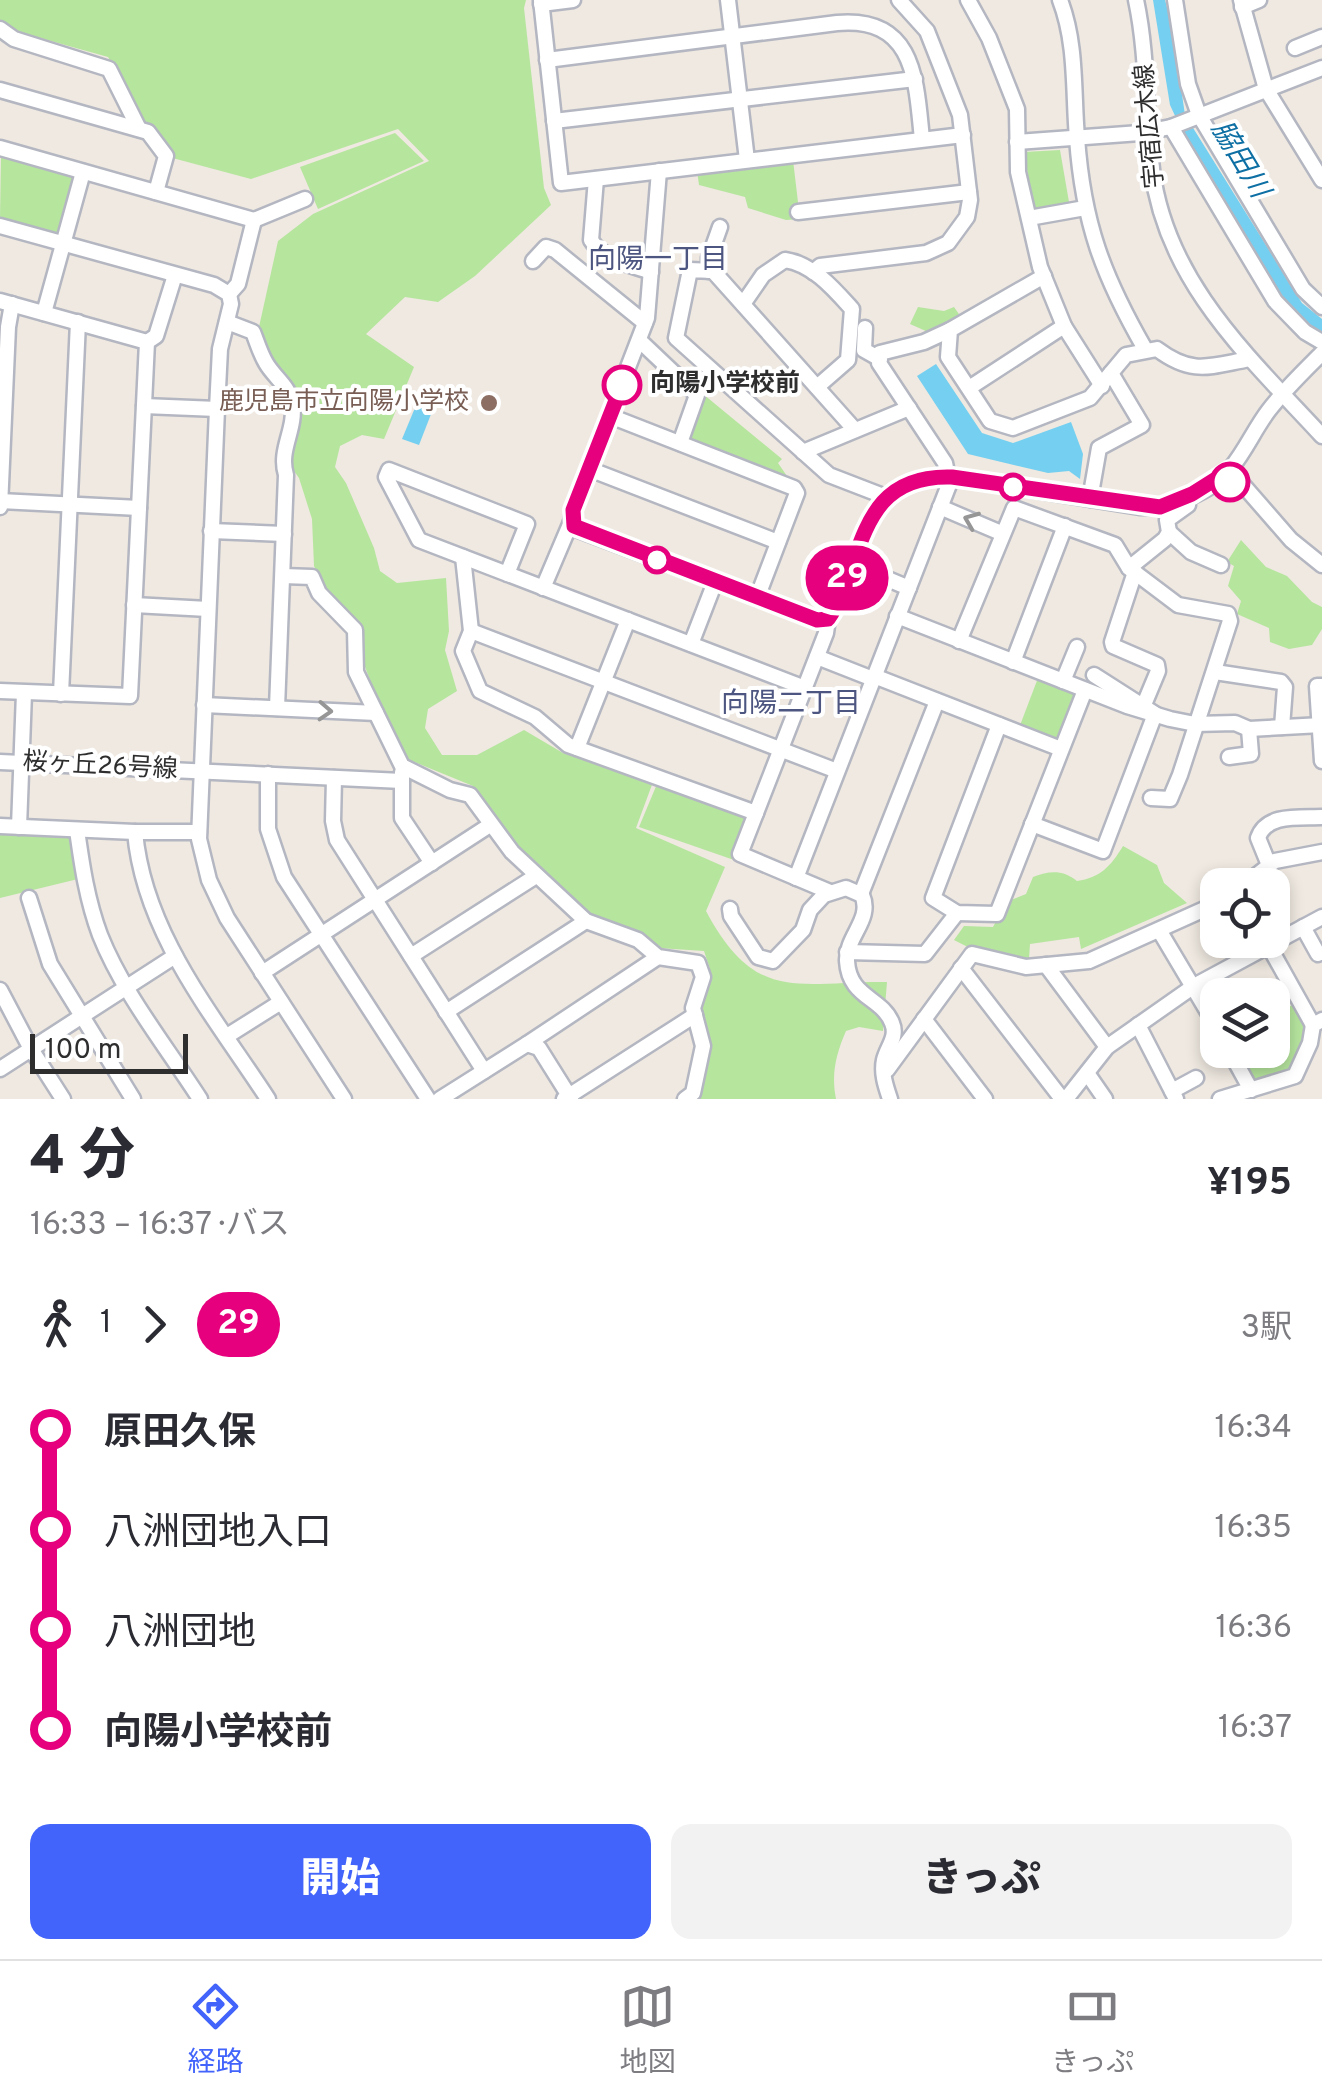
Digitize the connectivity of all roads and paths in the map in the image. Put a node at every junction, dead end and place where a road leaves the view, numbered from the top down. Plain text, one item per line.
1 (573, 0) edge
2 (728, 0) edge
3 (899, 0) edge
4 (968, 0) edge
5 (1060, 0) edge
6 (1136, 0) edge
7 (1175, 0) edge
8 (1259, 0) edge
9 (541, 2) edge
10 (1242, 3) edge
11 (0, 29) edge
12 (1322, 37) edge
13 (732, 38) junction
14 (1295, 48) dead end
15 (547, 60) junction
16 (1322, 68) edge
17 (915, 79) junction
18 (0, 90) edge
19 (1266, 90) junction
20 (740, 100) junction
21 (1196, 116) junction
22 (554, 121) junction
23 (1173, 126) junction
24 (139, 129) junction
25 (1149, 132) junction
26 (963, 135) junction
27 (1077, 138) junction
28 (922, 140) junction
29 (1017, 142) junction
30 (0, 148) edge
31 (747, 160) junction
32 (83, 172) junction
33 (659, 172) junction
34 (596, 179) junction
35 (1322, 180) edge
36 (156, 192) junction
37 (969, 192) junction
38 (305, 199) dead end
39 (1085, 208) junction
40 (798, 212) dead end
41 (1028, 218) junction
42 (254, 220) junction
43 (0, 226) edge
44 (720, 227) dead end
45 (63, 244) junction
46 (533, 261) dead end
47 (709, 270) junction
48 (651, 272) junction
49 (812, 272) junction
50 (175, 275) junction
51 (1044, 276) junction
52 (229, 294) junction
53 (6, 303) edge
54 (743, 304) junction
55 (1322, 307) edge
56 (44, 313) junction
57 (78, 322) junction
58 (226, 322) junction
59 (1064, 326) junction
60 (864, 328) dead end
61 (950, 330) junction
62 (641, 334) junction
63 (148, 342) junction
64 (1322, 342) edge
65 (1145, 350) junction
66 (1322, 353) edge
67 (880, 359) junction
68 (1250, 359) junction
69 (1106, 380) junction
70 (817, 387) junction
71 (969, 388) junction
72 (1282, 393) junction
73 (144, 406) junction
74 (217, 408) junction
75 (909, 408) junction
76 (610, 416) junction
77 (856, 430) junction
78 (1322, 436) edge
79 (680, 443) junction
80 (803, 452) junction
81 (589, 469) junction
82 (1233, 473) junction
83 (950, 477) junction
84 (886, 497) junction
85 (1090, 499) junction
86 (0, 503) edge
87 (70, 505) junction
88 (940, 507) junction
89 (139, 508) junction
90 (572, 522) junction
91 (1065, 526) junction
92 (211, 532) junction
93 (1002, 532) junction
94 (1169, 532) junction
95 (284, 534) junction
96 (778, 542) junction
97 (463, 557) junction
98 (852, 564) junction
99 (1220, 565) dead end
100 (1322, 565) edge
101 (1132, 570) junction
102 (507, 574) junction
103 (283, 576) junction
104 (715, 582) junction
105 (543, 588) junction
106 (909, 588) junction
107 (757, 598) junction
108 (134, 605) junction
109 (208, 609) junction
110 (898, 616) junction
111 (828, 619) junction
112 (628, 620) junction
113 (471, 630) junction
114 (959, 641) junction
115 (691, 644) junction
116 (1077, 647) dead end
117 (817, 656) junction
118 (1012, 662) junction
119 (1215, 672) junction
120 (1094, 675) dead end
121 (874, 678) junction
122 (603, 682) junction
123 (1063, 682) junction
124 (1322, 686) edge
125 (804, 688) junction
126 (1084, 690) junction
127 (0, 692) edge
128 (24, 693) junction
129 (61, 694) junction
130 (937, 700) junction
131 (204, 705) junction
132 (277, 708) junction
133 (1149, 710) junction
134 (376, 713) junction
135 (1195, 724) junction
136 (1000, 725) junction
137 (1321, 725) edge
138 (1282, 728) junction
139 (1249, 729) junction
140 (576, 748) junction
141 (1061, 749) junction
142 (782, 750) junction
143 (1229, 756) dead end
144 (1322, 761) edge
145 (0, 762) edge
146 (22, 763) junction
147 (200, 771) junction
148 (837, 772) junction
149 (268, 774) junction
150 (402, 774) junction
151 (334, 778) junction
152 (1151, 798) dead end
153 (756, 813) junction
154 (1322, 817) edge
155 (1032, 824) junction
156 (490, 825) junction
157 (0, 826) edge
158 (18, 827) junction
159 (77, 830) junction
160 (134, 832) junction
161 (199, 832) junction
162 (1322, 852) edge
163 (432, 863) junction
164 (1269, 865) junction
165 (1265, 868) edge
166 (536, 876) junction
167 (796, 878) junction
168 (830, 892) junction
169 (861, 894) junction
170 (29, 898) dead end
171 (374, 900) junction
172 (730, 909) dead end
173 (1200, 911) edge
174 (957, 912) junction
175 (1322, 917) edge
176 (586, 921) junction
177 (1303, 928) junction
178 (1159, 930) junction
179 (1290, 933) edge
180 (320, 935) junction
181 (847, 952) junction
182 (1318, 954) dead end
183 (175, 956) junction
184 (410, 956) junction
185 (658, 957) junction
186 (1242, 958) edge
187 (1277, 958) edge
188 (1046, 965) junction
189 (961, 968) junction
190 (262, 973) junction
191 (128, 986) junction
192 (1194, 986) junction
193 (0, 990) edge
194 (1200, 995) edge
195 (281, 1002) junction
196 (446, 1012) junction
197 (695, 1015) junction
198 (80, 1017) junction
199 (924, 1018) junction
200 (1318, 1022) edge
201 (1138, 1025) junction
202 (226, 1036) junction
203 (525, 1045) junction
204 (1107, 1047) junction
205 (31, 1049) junction
206 (1238, 1068) edge
207 (0, 1069) edge
208 (484, 1070) junction
209 (1087, 1072) junction
210 (884, 1075) junction
211 (1196, 1078) dead end
212 (1250, 1090) junction
213 (1174, 1095) edge
214 (568, 1098) edge
215 (63, 1099) edge
216 (132, 1099) edge
217 (200, 1099) edge
218 (268, 1099) edge
219 (344, 1099) edge
220 (428, 1099) edge
221 (440, 1099) edge
222 (686, 1099) edge
223 (890, 1099) edge
224 (985, 1099) edge
225 (1064, 1099) edge
226 (1105, 1099) edge
227 (1220, 1099) edge

1 - 9 street
2 - 13 street
3 - 26 street
4 - 29 street
5 - 27 street
6 - 25 street, 宇宿広木線
7 - 21 street
8 - 10 street
9 - 15 street
10 - 19 street
11 - 24 street
12 - 14 street
13 - 15 street
13 - 17 street
13 - 20 street
15 - 22 street
16 - 19 street
17 - 20 street
17 - 28 street
18 - 24 street
19 - 21 street
19 - 35 street
20 - 22 street
20 - 31 street
21 - 23 street
21 - 55 street
22 - 34 street
23 - 25 street
23 - 64 street
24 - 36 street
25 - 27 street
25 - 68 street, 宇宿広木線
26 - 28 street
26 - 37 street
27 - 29 street
27 - 39 street
28 - 31 street
29 - 41 street
30 - 32 street
31 - 33 street
32 - 36 street
32 - 45 street
33 - 34 street
33 - 48 street
34 - 48 street
36 - 42 street
37 - 40 street
37 - 49 street
38 - 42 street
39 - 41 street
39 - 65 street
41 - 51 street
42 - 52 street
43 - 45 street
44 - 47 street
45 - 50 street
45 - 56 street
46 - 62 street
47 - 54 street
47 - 80 street
48 - 62 street
49 - 54 street
49 - 70 street
50 - 52 street
50 - 63 street
51 - 59 street
51 - 61 street
52 - 58 street
53 - 56 street
53 - 86 street
54 - 70 street
56 - 57 street
57 - 63 street
57 - 87 street
58 - 74 street
58 - 95 street
59 - 69 street
59 - 71 street
60 - 67 street
61 - 67 street
61 - 71 street
62 - 76 street
62 - 79 street
63 - 73 street
65 - 68 street
65 - 69 street
66 - 72 street
67 - 75 street
68 - 72 street, 宇宿広木線
69 - 71 street
69 - 85 street
70 - 77 street
72 - 78 street, 宇宿広木線
72 - 82 street
73 - 74 street
73 - 89 street
74 - 92 street
75 - 77 street
75 - 83 street
76 - 79 street
76 - 81 street
77 - 80 street
79 - 96 street
80 - 84 street
81 - 90 street
81 - 96 street
82 - 85 street
82 - 94 street
82 - 100 street
83 - 84 street
83 - 85 street
83 - 88 street
84 - 98 street
86 - 87 street
87 - 89 street
87 - 129 street
93 -> 88 street
88 - 106 street
89 - 108 street
90 - 104 street
90 - 105 street
91 - 93 street
91 - 101 street
91 - 118 street
92 - 95 street
92 - 109 street
93 - 114 street
94 - 99 street
94 - 101 street
95 - 103 street
96 - 107 street
97 - 102 street
97 - 102 street
97 - 113 street
98 - 106 street
98 - 111 street
101 - 119 street
101 - 133 street
102 - 105 street
103 - 132 street
103 - 134 street
104 - 107 street
104 - 115 street
105 - 112 street
106 - 110 street
107 - 111 street
108 - 109 street
108 - 129 street
109 - 131 street
110 - 114 street
110 - 121 street
111 - 117 street
112 - 115 street
112 - 122 street
113 - 122 street
113 - 140 street
114 - 118 street
115 - 125 street
116 - 123 street
117 - 121 street
117 - 125 street
118 - 123 street
119 - 135 street
119 - 138 street
120 - 133 street
121 - 130 street
121 - 148 street
122 - 140 street
122 - 142 street
123 - 126 street
124 - 137 street
125 - 142 street
126 - 133 street
126 - 141 street
127 - 128 street
128 - 129 street
128 - 146 street
130 - 136 street
130 - 169 street
131 - 132 street
131 - 147 street
132 -> 134 street
133 - 135 street
133 - 155 street
134 - 150 street
135 - 139 street
135 - 152 street
136 - 141 street
136 - 174 street
137 - 138 street
137 - 144 street
138 - 139 street
139 - 143 street
140 - 153 street
141 - 155 street
142 - 148 street
142 - 153 street
145 - 146 street, 桜ヶ丘26号線
146 - 147 street, 桜ヶ丘26号線
146 - 158 street
147 - 149 street, 桜ヶ丘26号線
147 - 161 street
148 - 167 street
149 - 151 street, 桜ヶ丘26号線
149 - 180 street
150 - 151 street, 桜ヶ丘26号線
150 - 156 street
150 - 163 street
151 - 171 street
153 - 167 street
154 - 164 street
155 - 174 street
156 - 163 street
156 - 166 street
157 - 158 street
158 - 159 street
159 - 160 street
159 - 191 street
160 - 161 street
160 - 183 street
161 - 190 street
162 - 164 street
163 - 171 street
164 - 165 street
166 - 176 street
166 - 184 street
167 - 168 street
168 - 169 street
168 - 172 street
169 - 181 street
170 - 198 street
171 - 180 street
171 - 184 street
173 - 178 street
174 - 181 street
175 - 177 street
176 - 185 street
176 - 196 street
177 - 179 street
177 - 182 street
178 - 188 street
178 - 192 street
180 - 190 street
180 - 220 street
181 - 210 street
183 - 191 street
183 - 202 street
184 - 196 street
185 - 197 street
185 - 203 street
186 - 192 street
187 - 200 street
188 - 189 street
188 - 204 street
189 - 199 street
189 - 225 street
190 - 195 street
191 - 198 street
191 - 217 street
192 - 194 street
192 - 201 street
193 - 205 street
195 - 202 street
195 - 219 street
196 - 208 street
197 - 214 street
197 - 222 street
198 - 205 street
198 - 216 street
199 - 210 street
199 - 224 street
200 - 212 street
201 - 204 street
201 - 213 street
202 - 218 street
203 - 208 street
203 - 214 street
204 - 209 street
205 - 207 street
205 - 215 street
206 - 212 street
208 - 221 street
209 - 225 street
209 - 226 street
210 - 223 street
211 - 213 street
212 - 227 street

